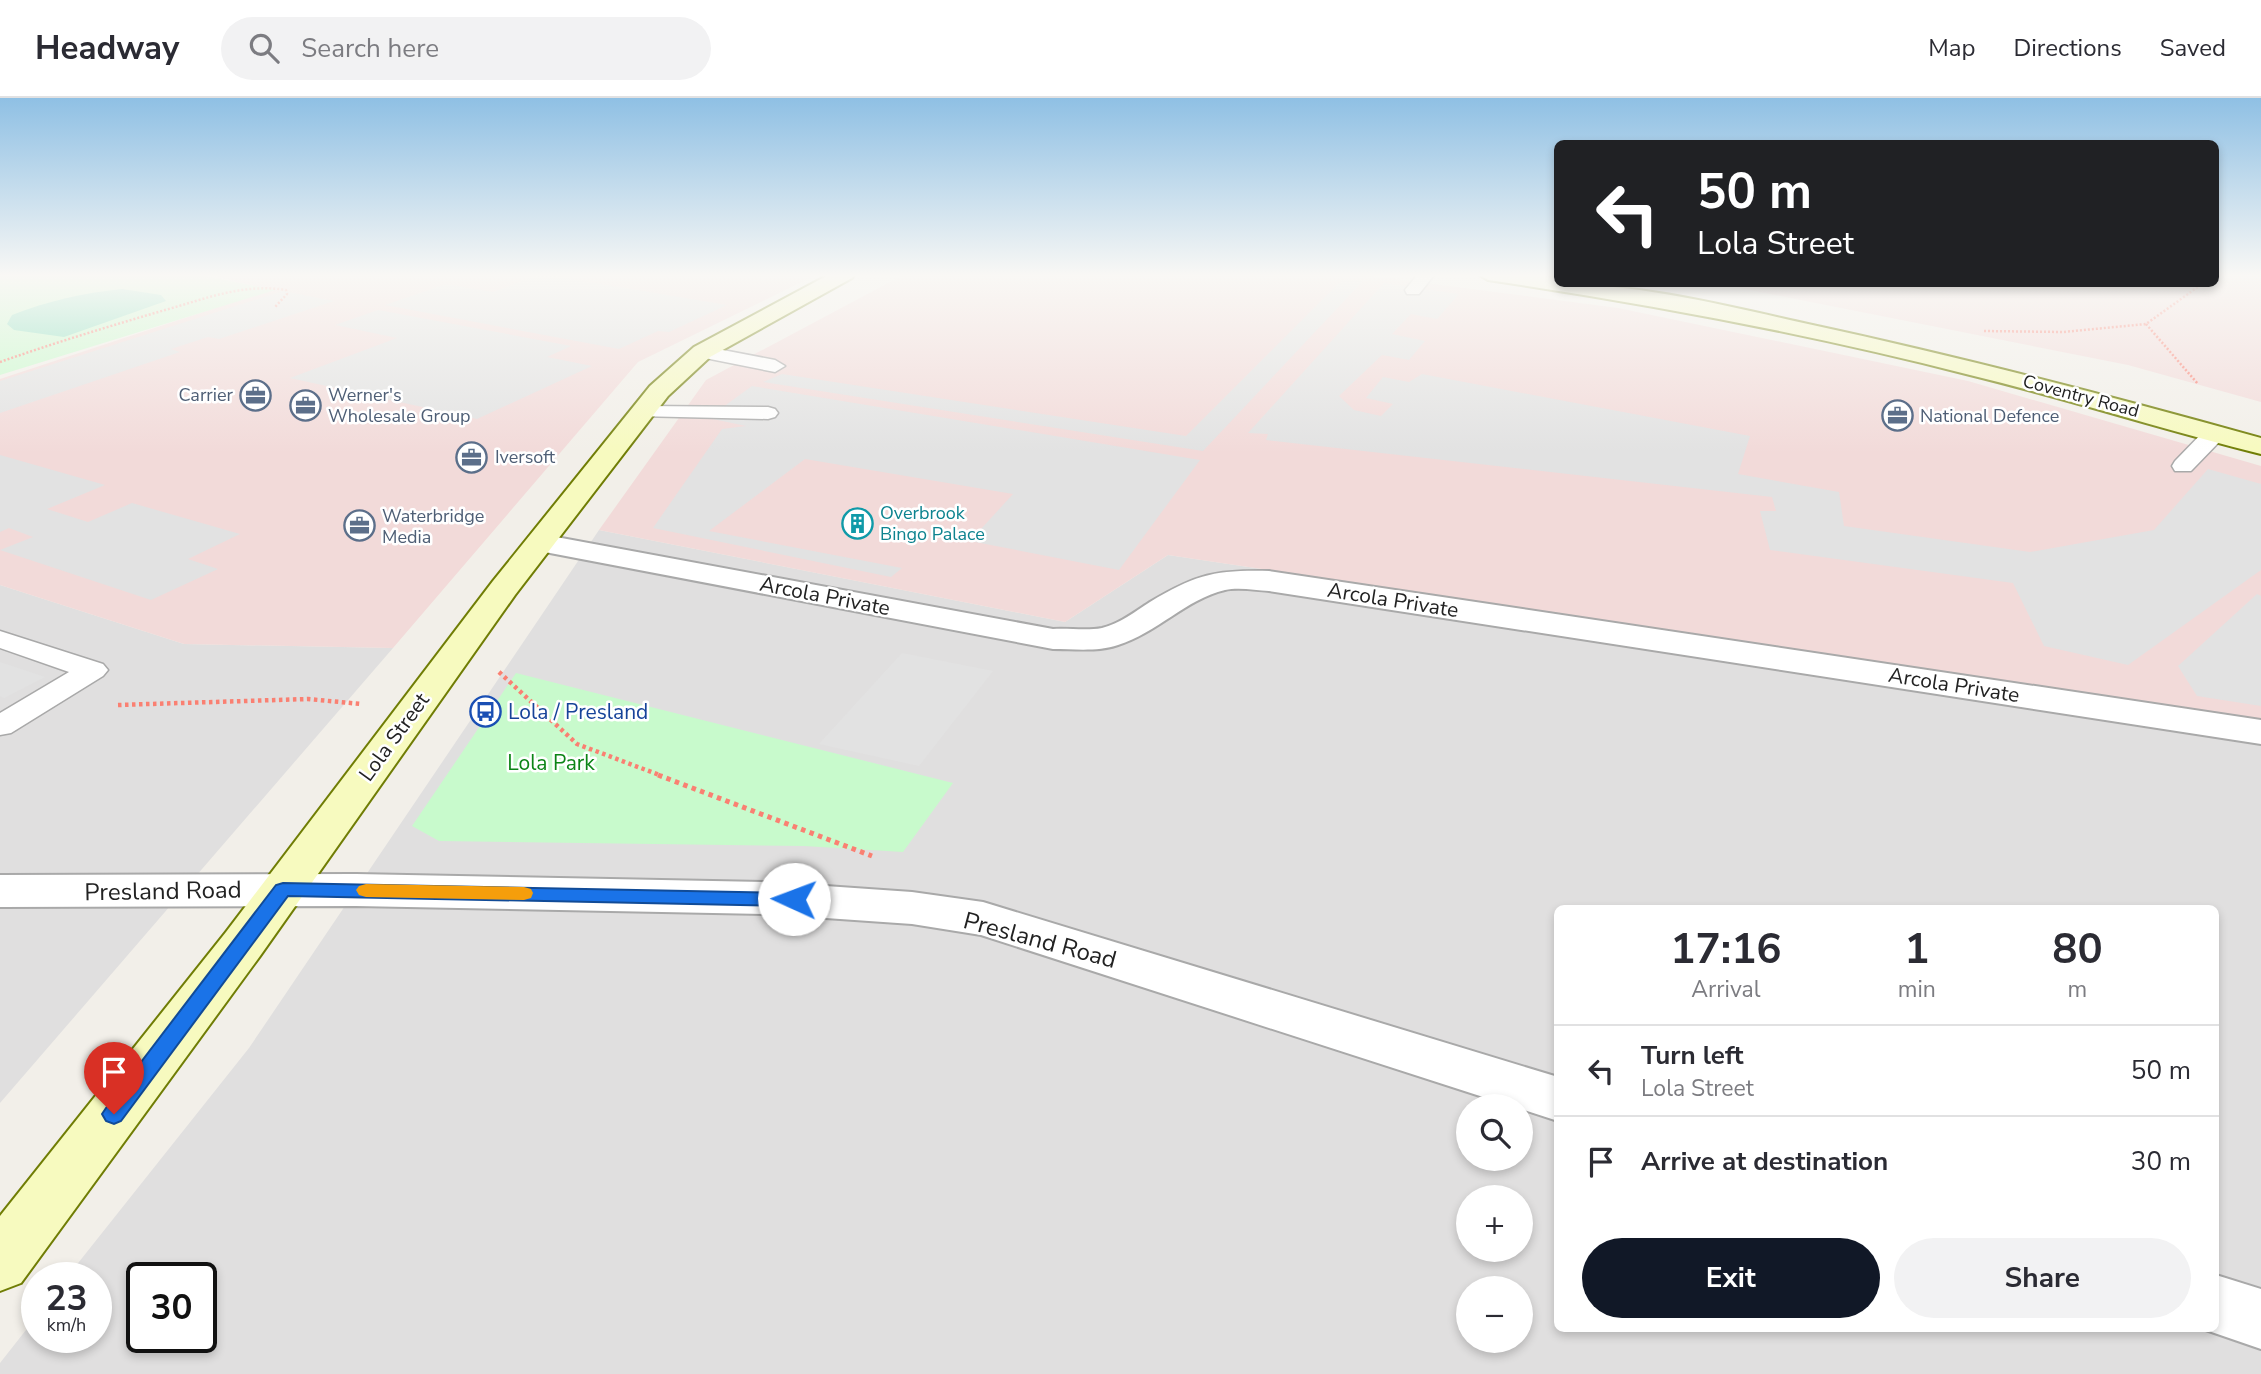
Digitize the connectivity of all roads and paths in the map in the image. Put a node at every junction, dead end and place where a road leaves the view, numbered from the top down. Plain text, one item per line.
1 (85, 334) edge
2 (736, 334) edge
3 (1833, 334) edge
4 (1917, 334) edge
5 (2154, 334) edge
6 (702, 352) junction
7 (0, 362) edge
8 (775, 366) dead end
9 (2198, 384) dead end
10 (644, 412) junction
11 (768, 413) dead end
12 (2213, 421) junction
13 (2261, 446) edge
14 (2183, 466) dead end
15 (540, 543) junction
16 (0, 639) edge
17 (498, 672) dead end
18 (35, 705) junction
19 (365, 705) dead end
20 (0, 726) edge
21 (2261, 732) edge
22 (283, 890) junction
23 (0, 891) edge
24 (912, 908) junction
25 (1554, 1098) edge
26 (0, 1263) edge
27 (2219, 1306) edge
28 (2261, 1319) edge

1 - 7 path
2 - 6 street, Lola Street
3 - 12 street, Coventry Road
4 - 12 street, Coventry Road
5 - 9 path
6 - 8 lane
6 - 10 street, Lola Street
10 - 11 lane
10 - 15 street, Lola Street
12 - 13 street, Coventry Road
12 - 14 lane
15 - 21 street, Arcola Private
15 - 22 street, Lola Street
16 - 18 lane
17 - 24 path
18 - 19 path
18 - 20 lane
22 - 23 street, Presland Road
22 - 24 street, Presland Road
22 - 26 street, Lola Street
24 - 25 street, Presland Road
27 - 28 street

